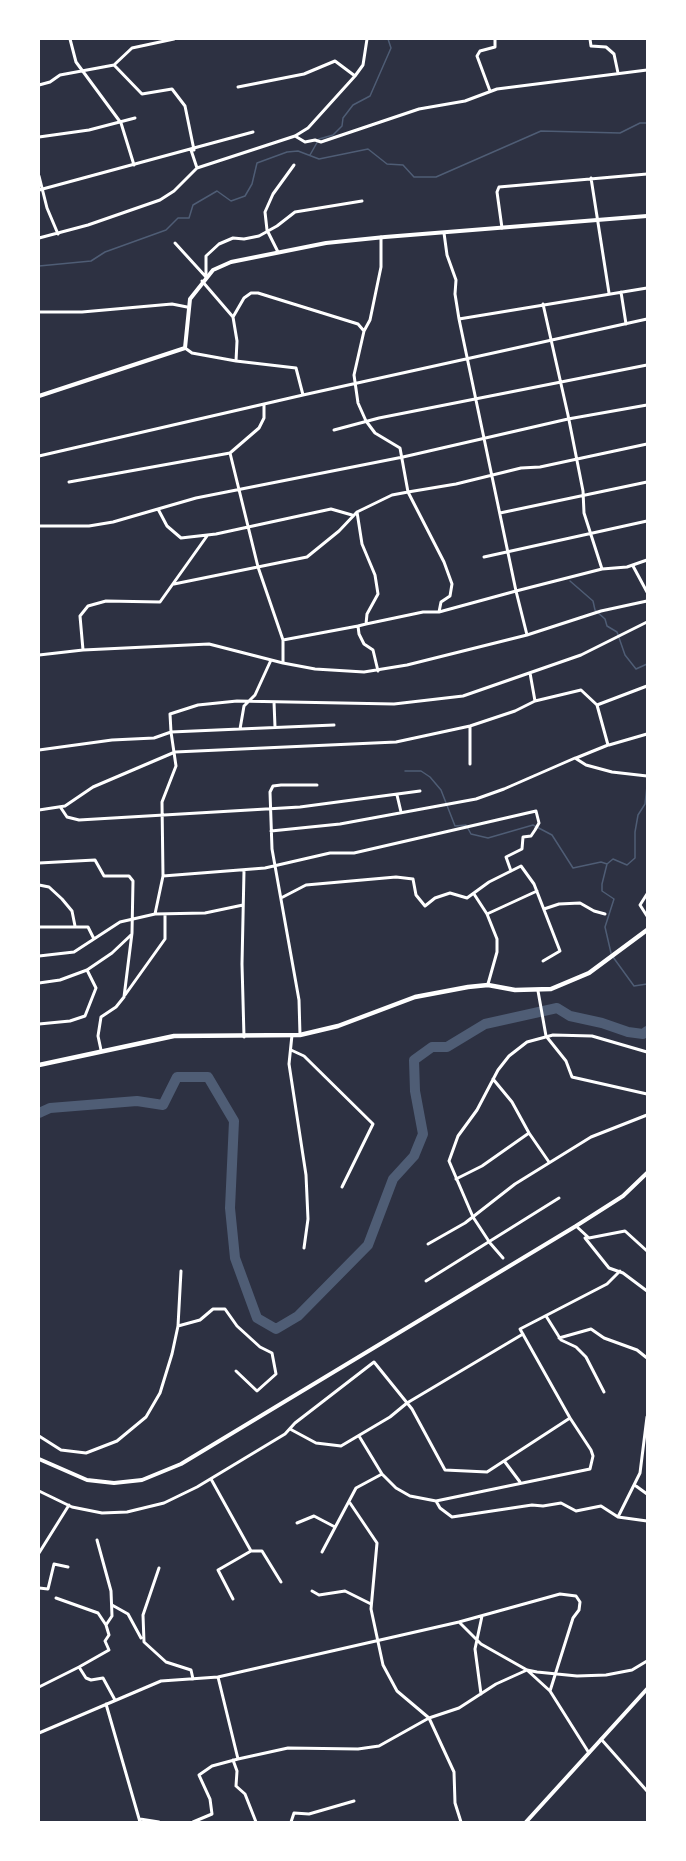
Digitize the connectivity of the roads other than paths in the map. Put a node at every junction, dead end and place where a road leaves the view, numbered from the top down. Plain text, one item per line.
1 (70, 39) edge
2 (174, 39) edge
3 (367, 39) edge
4 (495, 39) edge
5 (590, 39) edge
6 (114, 65) junction
7 (647, 70) edge
8 (82, 71) junction
9 (618, 73) junction
10 (355, 76) junction
11 (39, 85) edge
12 (238, 87) dead end
13 (490, 91) junction
14 (135, 118) dead end
15 (121, 123) junction
16 (253, 132) dead end
17 (295, 136) junction
18 (39, 137) edge
19 (192, 150) junction
20 (134, 165) junction
21 (294, 165) dead end
22 (197, 168) junction
23 (647, 174) edge
24 (39, 176) edge
25 (591, 178) junction
26 (41, 190) edge
27 (362, 201) dead end
28 (647, 216) edge
29 (598, 219) junction
30 (502, 229) junction
31 (267, 230) junction
32 (444, 233) junction
33 (58, 234) junction
34 (381, 237) junction
35 (39, 238) edge
36 (175, 243) dead end
37 (278, 252) junction
38 (206, 277) junction
39 (202, 281) junction
40 (647, 288) edge
41 (621, 292) junction
42 (609, 293) junction
43 (543, 304) junction
44 (188, 307) junction
45 (39, 312) edge
46 (233, 316) junction
47 (459, 319) junction
48 (647, 319) edge
49 (626, 324) junction
50 (364, 331) junction
51 (549, 339) junction
52 (185, 348) junction
53 (468, 357) junction
54 (236, 362) junction
55 (647, 365) edge
56 (560, 383) junction
57 (354, 386) junction
58 (303, 395) junction
59 (39, 396) edge
60 (478, 399) junction
61 (264, 405) junction
62 (647, 405) edge
63 (568, 419) junction
64 (366, 421) junction
65 (334, 430) dead end
66 (486, 438) junction
67 (647, 444) edge
68 (230, 453) junction
69 (39, 456) edge
70 (403, 457) junction
71 (574, 460) junction
72 (494, 475) junction
73 (647, 482) edge
74 (69, 483) dead end
75 (239, 489) junction
76 (408, 492) junction
77 (583, 495) junction
78 (158, 510) junction
79 (357, 512) junction
80 (501, 513) junction
81 (352, 515) junction
82 (647, 521) edge
83 (39, 526) edge
84 (249, 527) junction
85 (590, 534) junction
86 (207, 536) junction
87 (508, 552) junction
88 (484, 557) dead end
89 (647, 560) edge
90 (633, 566) junction
91 (258, 567) junction
92 (602, 569) junction
93 (174, 584) junction
94 (516, 591) junction
95 (647, 592) edge
96 (647, 601) edge
97 (439, 612) junction
98 (647, 622) edge
99 (366, 624) junction
100 (358, 626) junction
101 (527, 635) junction
102 (283, 640) junction
103 (83, 650) junction
104 (39, 655) edge
105 (271, 660) junction
106 (283, 663) junction
107 (378, 671) junction
108 (530, 673) junction
109 (647, 686) edge
110 (248, 701) junction
111 (535, 701) junction
112 (274, 702) junction
113 (597, 705) junction
114 (334, 725) dead end
115 (470, 726) junction
116 (275, 727) junction
117 (240, 729) junction
118 (171, 732) junction
119 (647, 734) edge
120 (608, 746) junction
121 (39, 750) edge
122 (175, 752) junction
123 (575, 758) junction
124 (470, 764) dead end
125 (647, 776) edge
126 (317, 784) dead end
127 (420, 791) dead end
128 (397, 795) junction
129 (60, 808) junction
130 (271, 808) junction
131 (39, 810) edge
132 (401, 812) junction
133 (161, 814) junction
134 (271, 831) junction
135 (39, 863) edge
136 (275, 867) junction
137 (244, 871) junction
138 (511, 871) junction
139 (163, 876) junction
140 (39, 885) edge
141 (537, 891) junction
142 (474, 894) junction
143 (647, 894) edge
144 (281, 898) junction
145 (243, 904) junction
146 (544, 909) junction
147 (155, 914) junction
148 (165, 914) junction
149 (487, 914) junction
150 (605, 914) dead end
151 (647, 916) edge
152 (133, 917) junction
153 (75, 926) junction
154 (39, 927) edge
155 (647, 930) edge
156 (132, 933) junction
157 (94, 939) junction
158 (39, 956) edge
159 (543, 961) dead end
160 (87, 970) junction
161 (39, 983) edge
162 (488, 985) junction
163 (538, 991) junction
164 (124, 997) junction
165 (39, 1023) edge
166 (292, 1035) junction
167 (300, 1035) junction
168 (546, 1036) junction
169 (244, 1037) junction
170 (100, 1050) junction
171 (291, 1050) junction
172 (647, 1052) edge
173 (39, 1065) edge
174 (493, 1079) junction
175 (647, 1094) edge
176 (647, 1115) edge
177 (529, 1133) junction
178 (549, 1162) junction
179 (647, 1173) edge
180 (456, 1179) junction
181 (342, 1187) dead end
182 (559, 1198) dead end
183 (473, 1216) junction
184 (576, 1226) junction
185 (584, 1236) junction
186 (490, 1243) junction
187 (428, 1244) dead end
188 (304, 1248) dead end
189 (647, 1251) edge
190 (503, 1258) dead end
191 (182, 1271) dead end
192 (620, 1271) junction
193 (426, 1281) dead end
194 (647, 1291) edge
195 (546, 1316) junction
196 (178, 1326) junction
197 (523, 1334) junction
198 (559, 1338) junction
199 (647, 1358) edge
200 (236, 1371) dead end
201 (604, 1392) dead end
202 (407, 1403) junction
203 (647, 1417) edge
204 (570, 1418) junction
205 (290, 1429) junction
206 (39, 1436) edge
207 (359, 1436) junction
208 (39, 1459) edge
209 (505, 1462) junction
210 (382, 1474) junction
211 (211, 1479) junction
212 (521, 1483) junction
213 (636, 1486) junction
214 (39, 1491) edge
215 (647, 1494) edge
216 (436, 1501) junction
217 (350, 1503) junction
218 (69, 1505) junction
219 (618, 1517) junction
220 (647, 1521) edge
221 (297, 1523) dead end
222 (334, 1527) junction
223 (97, 1540) dead end
224 (251, 1551) junction
225 (322, 1552) dead end
226 (39, 1553) edge
227 (68, 1567) dead end
228 (159, 1568) dead end
229 (281, 1582) dead end
230 (39, 1588) edge
231 (312, 1591) dead end
232 (57, 1598) dead end
233 (233, 1599) dead end
234 (371, 1604) junction
235 (112, 1605) junction
236 (482, 1616) junction
237 (459, 1622) junction
238 (106, 1625) junction
239 (476, 1639) junction
240 (378, 1641) junction
241 (144, 1642) junction
242 (647, 1661) edge
243 (79, 1667) junction
244 (527, 1670) junction
245 (558, 1674) junction
246 (218, 1677) junction
247 (202, 1679) junction
248 (39, 1687) edge
249 (647, 1689) edge
250 (550, 1691) junction
251 (481, 1694) junction
252 (115, 1700) junction
253 (106, 1704) junction
254 (429, 1718) junction
255 (39, 1733) edge
256 (601, 1739) junction
257 (589, 1753) junction
258 (238, 1759) junction
259 (233, 1760) junction
260 (647, 1791) edge
261 (354, 1800) dead end
262 (140, 1821) edge
263 (159, 1822) edge
264 (193, 1822) edge
265 (256, 1822) edge
266 (291, 1822) edge
267 (461, 1822) edge
268 (526, 1822) edge

1 - 8 street
2 - 6 street
3 - 10 street
4 - 13 street
5 - 9 street
6 - 8 street
6 - 19 street
7 - 9 street
8 - 11 street
8 - 15 street
9 - 13 street
10 - 12 street
10 - 17 street
13 - 17 street
14 - 15 street
15 - 18 street
15 - 20 street
16 - 19 street
17 - 22 street
19 - 20 street
19 - 22 street
20 - 26 street
21 - 31 street
22 - 33 street
23 - 25 street
24 - 26 street
25 - 29 street
25 - 30 street
26 - 33 street
27 - 31 street
28 - 29 street
29 - 30 street
29 - 42 street
30 - 32 street
31 - 37 street
31 - 38 street
32 - 34 street
32 - 47 street
33 - 35 street
34 - 37 street
34 - 50 street
36 - 38 street
37 - 38 street
38 - 39 street
39 - 44 street
39 - 46 street
40 - 41 street
41 - 42 street
41 - 49 street
42 - 43 street
43 - 47 street
43 - 51 street
44 - 45 street
44 - 52 street
46 - 50 street
46 - 54 street
47 - 53 street
48 - 49 street
49 - 51 street
50 - 57 street
51 - 53 street
51 - 56 street
52 - 54 street
52 - 59 street
53 - 57 street
53 - 60 street
54 - 58 street
55 - 56 street
56 - 60 street
56 - 63 street
57 - 58 street
57 - 64 street
58 - 61 street
60 - 64 street
60 - 66 street
61 - 68 street
61 - 69 street
62 - 63 street
63 - 66 street
63 - 71 street
64 - 65 street
64 - 70 street
66 - 70 street
66 - 72 street
67 - 71 street
68 - 74 street
68 - 75 street
70 - 75 street
70 - 76 street
71 - 72 street
71 - 77 street
72 - 76 street
72 - 80 street
73 - 77 street
75 - 78 street
75 - 84 street
76 - 79 street
76 - 97 street
77 - 80 street
77 - 85 street
78 - 83 street
78 - 86 street
79 - 81 street
79 - 99 street
80 - 87 street
81 - 84 street
81 - 91 street
82 - 85 street
84 - 86 street
84 - 91 street
85 - 87 street
85 - 92 street
86 - 93 street
87 - 88 street
87 - 94 street
89 - 90 street
90 - 92 street
90 - 95 street
91 - 93 street
91 - 102 street
92 - 94 street
93 - 103 street
94 - 97 street
94 - 101 street
96 - 101 street
97 - 99 street
98 - 108 street
99 - 100 street
100 - 102 street
100 - 107 street
101 - 107 street
102 - 106 street
103 - 104 street
103 - 105 street
105 - 106 street
105 - 110 street
106 - 107 street
108 - 111 street
108 - 112 street
109 - 113 street
110 - 112 street
110 - 117 street
110 - 118 street
111 - 113 street
111 - 115 street
112 - 116 street
113 - 120 street
114 - 116 street
115 - 122 street
115 - 124 street
116 - 117 street
117 - 118 street
118 - 121 street
118 - 122 street
119 - 120 street
120 - 123 street
122 - 129 street
122 - 133 street
123 - 125 street
123 - 132 street
126 - 130 street
127 - 128 street
128 - 130 street
128 - 132 street
129 - 131 street
129 - 133 street
130 - 133 street
130 - 134 street
132 - 134 street
133 - 139 street
134 - 136 street
135 - 152 street
136 - 137 street
136 - 138 street
136 - 144 street
137 - 139 street
137 - 145 street
138 - 141 street
138 - 142 street
139 - 147 street
140 - 153 street
141 - 146 street
141 - 149 street
142 - 144 street
142 - 149 street
143 - 151 street
144 - 167 street
145 - 148 street
145 - 169 street
146 - 150 street
146 - 159 street
147 - 148 street
147 - 152 street
148 - 164 street
149 - 162 street
152 - 156 street
152 - 157 street
153 - 154 street
153 - 157 street
155 - 163 highway
156 - 160 street
156 - 164 street
157 - 158 street
160 - 161 street
160 - 165 street
162 - 163 highway
162 - 167 highway
163 - 168 street
164 - 170 street
166 - 167 highway
166 - 169 highway
166 - 171 street
168 - 172 street
168 - 174 street
168 - 175 street
169 - 170 highway
170 - 173 highway
171 - 181 street
171 - 188 street
174 - 177 street
174 - 180 street
176 - 178 street
177 - 178 street
177 - 180 street
178 - 183 street
179 - 184 street
180 - 183 street
182 - 186 street
183 - 186 street
183 - 187 street
184 - 185 street
184 - 208 street
185 - 189 street
185 - 192 street
186 - 190 street
186 - 193 street
191 - 196 street
192 - 194 street
192 - 195 street
195 - 197 street
195 - 198 street
196 - 200 street
196 - 206 street
197 - 202 street
197 - 204 street
198 - 199 street
198 - 201 street
202 - 205 street
202 - 207 street
202 - 209 street
203 - 213 street
204 - 209 street
204 - 212 street
205 - 207 street
205 - 211 street
207 - 210 street
209 - 212 street
210 - 216 street
210 - 217 street
211 - 218 street
211 - 224 street
212 - 216 street
213 - 215 street
213 - 219 street
214 - 218 street
216 - 219 street
217 - 222 street
217 - 234 street
218 - 226 street
219 - 220 street
221 - 222 street
222 - 225 street
223 - 235 street
224 - 229 street
224 - 233 street
227 - 230 street
228 - 241 street
231 - 234 street
232 - 238 street
234 - 240 street
235 - 238 street
235 - 241 street
236 - 237 street
236 - 239 street
236 - 245 street
237 - 239 street
237 - 240 street
238 - 243 street
239 - 244 street
239 - 251 street
240 - 246 street
240 - 254 street
241 - 247 street
242 - 245 street
243 - 248 street
243 - 252 street
244 - 245 street
244 - 250 street
244 - 251 street
245 - 250 street
246 - 247 street
246 - 258 street
247 - 252 street
249 - 256 street
250 - 257 street
251 - 254 street
252 - 253 street
253 - 255 street
253 - 262 street
254 - 258 street
254 - 267 street
256 - 257 street
256 - 260 street
257 - 268 street
258 - 259 street
259 - 264 street
259 - 265 street
261 - 266 street
262 - 263 street

